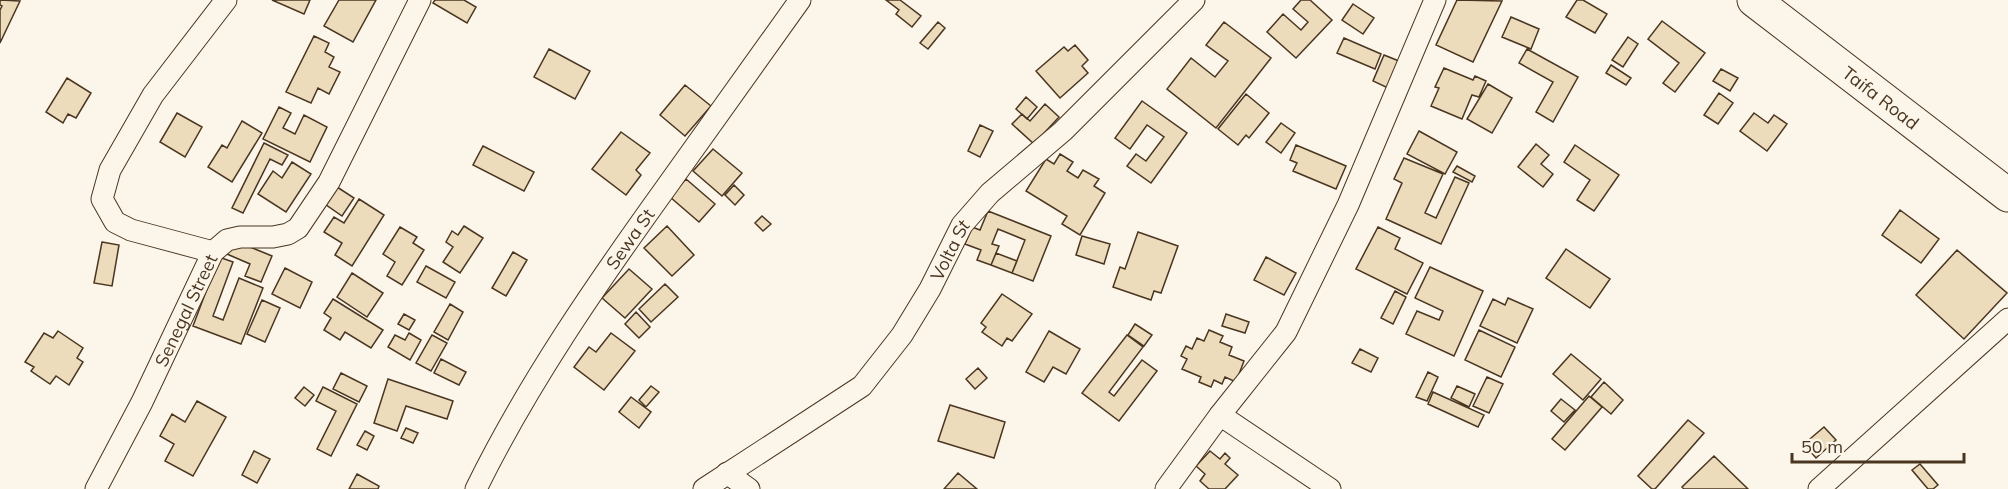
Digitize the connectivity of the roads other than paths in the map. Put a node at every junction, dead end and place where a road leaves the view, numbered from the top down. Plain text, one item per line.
1 (226, 0) edge
2 (420, 0) edge
3 (800, 0) edge
4 (1194, 0) edge
5 (1435, 0) edge
6 (1754, 0) edge
7 (2006, 190) edge
8 (213, 252) junction
9 (2008, 319) edge
10 (1220, 415) junction
11 (727, 473) junction
12 (96, 489) edge
13 (476, 489) edge
14 (704, 489) edge
15 (749, 489) edge
16 (1166, 489) edge
17 (1330, 489) edge
18 (1819, 489) edge

1 - 8 street
2 - 8 street, Senegal Street
3 - 13 street, Sewa St
4 - 11 street, Volta St
5 - 10 street
6 - 7 highway, Taifa Road
8 - 12 street, Senegal Street
9 - 18 street
10 - 16 street
10 - 17 street
11 - 14 street, Volta St
11 - 15 street

